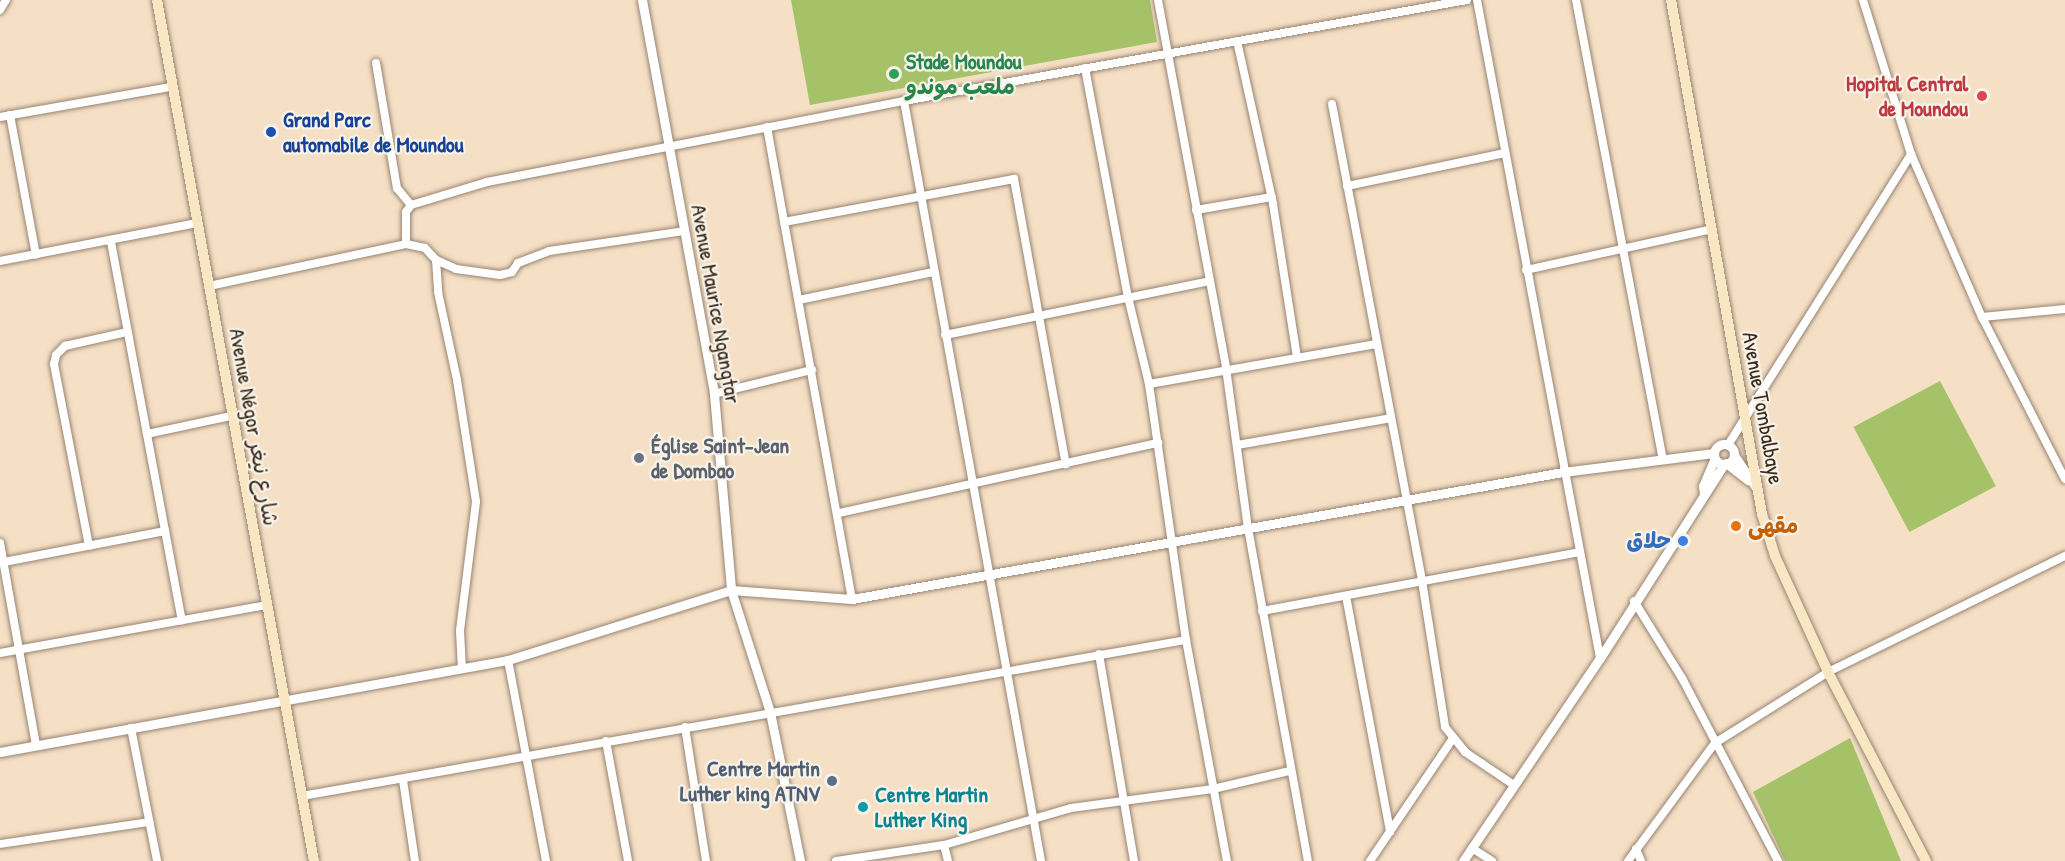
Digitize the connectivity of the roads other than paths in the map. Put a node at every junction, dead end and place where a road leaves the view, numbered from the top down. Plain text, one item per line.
1 (6, 0) edge
2 (157, 0) edge
3 (642, 0) edge
4 (1158, 0) edge
5 (1467, 0) edge
6 (1477, 0) edge
7 (1576, 0) edge
8 (1671, 0) edge
9 (1863, 0) edge
10 (0, 10) edge
11 (1237, 41) junction
12 (1168, 54) junction
13 (376, 63) dead end
14 (1085, 68) junction
15 (171, 87) junction
16 (904, 101) junction
17 (1332, 104) dead end
18 (10, 115) junction
19 (0, 117) edge
20 (767, 127) junction
21 (668, 146) junction
22 (1505, 153) junction
23 (1911, 154) junction
24 (1347, 186) junction
25 (921, 196) junction
26 (1272, 197) junction
27 (411, 206) junction
28 (1196, 210) junction
29 (784, 222) junction
30 (198, 224) junction
31 (1712, 229) junction
32 (684, 231) junction
33 (111, 242) junction
34 (406, 244) junction
35 (1622, 247) junction
36 (36, 255) junction
37 (436, 260) junction
38 (0, 261) edge
39 (1526, 270) junction
40 (933, 272) junction
41 (1210, 281) junction
42 (208, 286) junction
43 (1128, 297) junction
44 (799, 300) junction
45 (2065, 309) edge
46 (1039, 315) junction
47 (1982, 317) junction
48 (127, 332) junction
49 (945, 335) junction
50 (1377, 344) junction
51 (1297, 357) junction
52 (1226, 368) junction
53 (812, 370) junction
54 (1149, 384) junction
55 (714, 394) junction
56 (1746, 414) junction
57 (231, 416) junction
58 (1391, 418) junction
59 (147, 434) junction
60 (1158, 443) junction
61 (1237, 445) junction
62 (1728, 445) junction
63 (1734, 455) junction
64 (1662, 457) junction
65 (1720, 460) junction
66 (1066, 464) junction
67 (1563, 472) junction
68 (2065, 479) edge
69 (974, 485) junction
70 (1754, 485) junction
71 (1407, 500) junction
72 (839, 513) junction
73 (1248, 528) junction
74 (165, 531) junction
75 (1172, 541) junction
76 (0, 543) edge
77 (89, 546) junction
78 (1580, 552) junction
79 (2065, 556) edge
80 (4, 562) junction
81 (991, 574) junction
82 (1422, 581) junction
83 (731, 590) junction
84 (1346, 596) junction
85 (852, 599) junction
86 (1634, 601) junction
87 (268, 605) junction
88 (1262, 611) junction
89 (182, 620) junction
90 (1186, 640) junction
91 (20, 650) junction
92 (0, 653) edge
93 (1099, 654) junction
94 (1600, 658) junction
95 (508, 660) junction
96 (462, 669) junction
97 (1004, 671) junction
98 (1828, 672) junction
99 (285, 701) junction
100 (770, 712) junction
101 (685, 727) junction
102 (131, 728) junction
103 (1452, 740) junction
104 (606, 741) junction
105 (1715, 743) junction
106 (36, 745) junction
107 (0, 752) edge
108 (525, 755) junction
109 (1290, 771) junction
110 (403, 780) junction
111 (1514, 785) junction
112 (1213, 789) junction
113 (302, 796) junction
114 (1123, 801) junction
115 (1033, 819) junction
116 (149, 822) junction
117 (1390, 832) junction
118 (0, 844) edge
119 (944, 844) junction
120 (1472, 848) junction
121 (1636, 849) junction
122 (157, 861) edge
123 (314, 861) edge
124 (415, 861) edge
125 (546, 861) edge
126 (628, 861) edge
127 (706, 861) edge
128 (800, 861) edge
129 (836, 861) edge
130 (948, 861) edge
131 (1041, 861) edge
132 (1134, 861) edge
133 (1227, 861) edge
134 (1308, 861) edge
135 (1370, 861) edge
136 (1463, 861) edge
137 (1492, 861) edge
138 (1628, 861) edge
139 (1641, 861) edge
140 (1778, 861) edge
141 (1926, 861) edge

1 - 10 street
2 - 15 main road, Avenue Négor شارع نيغر
3 - 21 street, Avenue Maurice Ngangtar
4 - 12 street
5 - 11 street
6 - 22 street
7 - 35 street
8 - 31 main road, Avenue Tombalbaye
9 - 23 street
11 - 12 street
11 - 26 street
12 - 14 street
12 - 28 street
13 - 27 street
14 - 16 street
14 - 43 street
15 - 18 street
15 - 30 main road, Avenue Négor شارع نيغر
16 - 20 street
16 - 25 street
17 - 24 street
18 - 19 street
18 - 36 street
20 - 21 street
20 - 29 street
21 - 27 street
21 - 32 street, Avenue Maurice Ngangtar
22 - 24 street
22 - 39 street
23 - 47 street
23 - 56 street
24 - 50 street
25 - 29 street
25 - 40 street
25 - 46 street
26 - 28 street
26 - 51 street
27 - 34 street
28 - 41 street
29 - 44 street
30 - 33 street
30 - 42 main road, Avenue Négor شارع نيغر
31 - 35 street
31 - 56 main road, Avenue Tombalbaye
32 - 37 street
32 - 55 street, Avenue Maurice Ngangtar
33 - 36 street
33 - 48 street
34 - 37 street
34 - 42 street
35 - 39 street
35 - 64 street
36 - 38 street
37 - 96 street
39 - 67 street
40 - 44 street
40 - 49 street
41 - 43 street
41 - 52 street
42 - 57 main road, Avenue Négor شارع نيغر
43 - 46 street
43 - 54 street
44 - 53 street
45 - 47 street
46 - 49 street
46 - 66 street
47 - 68 street
48 - 59 street
48 - 77 street
49 - 69 street
50 - 51 street
50 - 58 street
51 - 52 street
52 - 54 street
52 - 61 street
53 - 55 street
53 - 72 street
54 - 60 street
55 - 83 street, Avenue Maurice Ngangtar
56 - 62 street
56 - 70 main road, Avenue Tombalbaye
57 - 59 street
57 - 87 main road, Avenue Négor شارع نيغر
58 - 61 street
58 - 71 street
59 - 74 street
60 - 66 street
60 - 75 street
61 - 73 street
62 - 63 street
62 - 65 street
63 - 65 street
63 - 70 street
64 - 65 street
64 - 67 street
65 - 70 street
65 - 86 street
66 - 69 street
67 - 71 street
67 - 78 street
69 - 72 street
69 - 81 street
70 - 98 main road, Avenue Tombalbaye
71 - 73 street
71 - 82 street
72 - 85 street
73 - 75 street
73 - 88 street
74 - 77 street
74 - 89 street
75 - 81 street
75 - 90 street
76 - 80 street
77 - 80 street
78 - 82 street
78 - 94 street
79 - 98 street
80 - 91 street
81 - 85 street
81 - 97 street
82 - 84 street
82 - 103 street
83 - 85 street
83 - 95 street
83 - 100 street, Avenue Maurice Ngangtar
84 - 88 street
84 - 117 street
86 - 94 street
86 - 105 street
87 - 89 street
87 - 99 main road, Avenue Négor شارع نيغر
88 - 109 street
89 - 91 street
90 - 93 street
90 - 112 street
91 - 92 street
91 - 106 street
93 - 97 street
93 - 114 street
94 - 111 street
95 - 96 street
95 - 108 street
96 - 99 street
97 - 100 street
97 - 115 street
98 - 105 street
98 - 141 main road, Avenue Tombalbaye
99 - 102 street
99 - 113 main road, Avenue Négor شارع نيغر
100 - 101 street
100 - 128 street, Avenue Maurice Ngangtar
101 - 104 street
101 - 127 street
102 - 106 street
102 - 116 street
103 - 111 street
103 - 117 street
104 - 108 street
104 - 126 street
105 - 121 street
105 - 140 street
106 - 107 street
108 - 110 street
108 - 125 street
109 - 112 street
109 - 134 street
110 - 113 street
110 - 124 street
111 - 120 street
112 - 114 street
112 - 133 street
113 - 123 main road, Avenue Négor شارع نيغر
114 - 115 street
114 - 132 street
115 - 119 street
115 - 131 street
116 - 118 street
116 - 122 street
117 - 135 street
119 - 129 street
119 - 130 street
120 - 136 street
120 - 137 street
121 - 138 street
121 - 139 street

